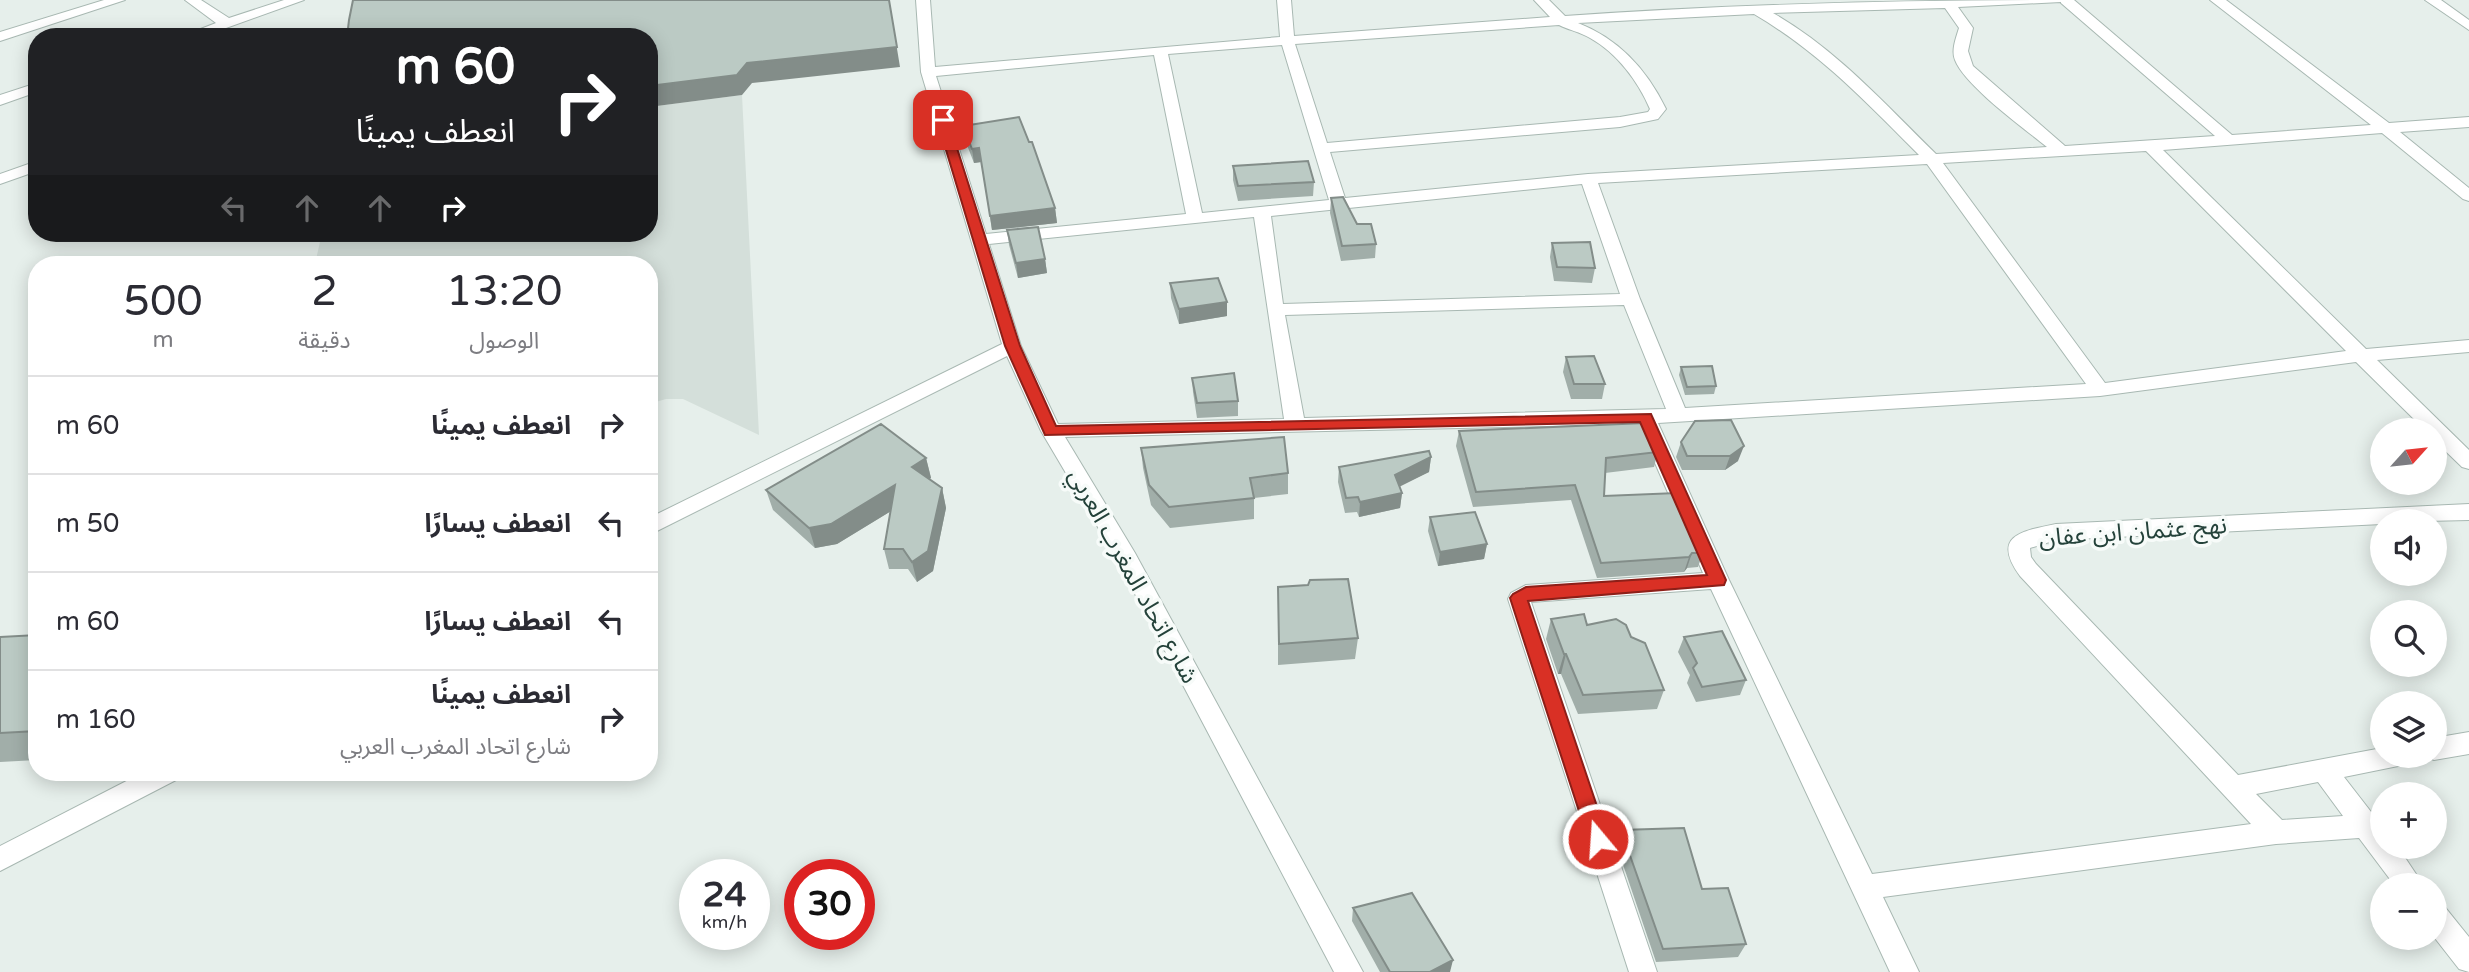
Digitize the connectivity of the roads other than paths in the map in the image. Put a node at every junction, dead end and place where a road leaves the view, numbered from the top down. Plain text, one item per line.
1 (118, 0) edge
2 (191, 0) edge
3 (297, 0) edge
4 (923, 0) edge
5 (1284, 0) edge
6 (1541, 0) edge
7 (1739, 0) edge
8 (2040, 0) edge
9 (2056, 0) edge
10 (2066, 0) edge
11 (2217, 0) edge
12 (2432, 0) edge
13 (1948, 4) junction
14 (1758, 10) junction
15 (1560, 20) junction
16 (226, 23) junction
17 (2469, 26) edge
18 (28, 28) edge
19 (29, 28) edge
20 (212, 28) edge
21 (0, 37) edge
22 (1288, 43) junction
23 (1160, 50) junction
24 (928, 72) junction
25 (28, 90) edge
26 (0, 100) edge
27 (2469, 121) edge
28 (2384, 127) junction
29 (2228, 140) junction
30 (2150, 146) junction
31 (1322, 148) junction
32 (2061, 151) junction
33 (1932, 159) junction
34 (28, 169) edge
35 (1588, 178) junction
36 (0, 179) edge
37 (2469, 196) edge
38 (1338, 202) junction
39 (1262, 211) junction
40 (1195, 218) junction
41 (979, 240) junction
42 (1631, 299) junction
43 (1275, 310) junction
44 (1013, 346) junction
45 (2469, 346) edge
46 (2361, 355) junction
47 (2100, 390) junction
48 (1678, 414) junction
49 (1645, 417) junction
50 (1295, 426) junction
51 (1051, 431) junction
52 (2469, 461) edge
53 (2469, 512) edge
54 (658, 523) edge
55 (1718, 580) junction
56 (2469, 743) edge
57 (2447, 747) edge
58 (2370, 761) edge
59 (2324, 770) junction
60 (150, 781) edge
61 (2233, 787) junction
62 (2365, 826) junction
63 (2276, 832) junction
64 (0, 859) edge
65 (2401, 873) edge
66 (1865, 887) junction
67 (2447, 932) edge
68 (2469, 960) edge
69 (1349, 972) edge
70 (1643, 972) edge
71 (1905, 972) edge

1 - 19 street
2 - 16 street
3 - 16 street
4 - 24 street, شارع اتحاد المغرب العربي
5 - 22 street
6 - 15 street
7 - 14 street
8 - 9 street
8 - 13 street
10 - 29 street
11 - 28 street
12 - 17 street
13 - 14 street
13 - 32 street
14 - 15 street
14 - 33 street
15 - 22 street
15 - 31 street
16 - 20 street
18 - 21 street
22 - 23 street
22 - 31 street
23 - 24 street
23 - 40 street
24 - 41 street, شارع اتحاد المغرب العربي
25 - 26 street
27 - 28 street
28 - 29 street
28 - 37 street
29 - 30 street
30 - 32 street
30 - 46 street
31 - 38 street
32 - 33 street
33 - 35 street
33 - 47 street
34 - 36 street
35 - 38 street
35 - 42 street
38 - 39 street
39 - 40 street
39 - 43 street
40 - 41 street
41 - 44 street, شارع اتحاد المغرب العربي
42 - 43 street
42 - 48 street
43 - 50 street
44 - 51 street, شارع اتحاد المغرب العربي
44 - 54 street
45 - 46 street
46 - 47 street
46 - 52 street
47 - 48 street
48 - 49 street
49 - 50 street
49 - 55 street
50 - 51 street
51 - 69 street, شارع اتحاد المغرب العربي
53 - 61 street, نهج عثمان ابن عفان
55 - 66 street
55 - 70 street
56 - 57 street
58 - 59 street
59 - 61 street
59 - 62 street
60 - 64 street
61 - 63 street, نهج عثمان ابن عفان
62 - 63 street
62 - 65 street
63 - 66 street
66 - 71 street
67 - 68 street

